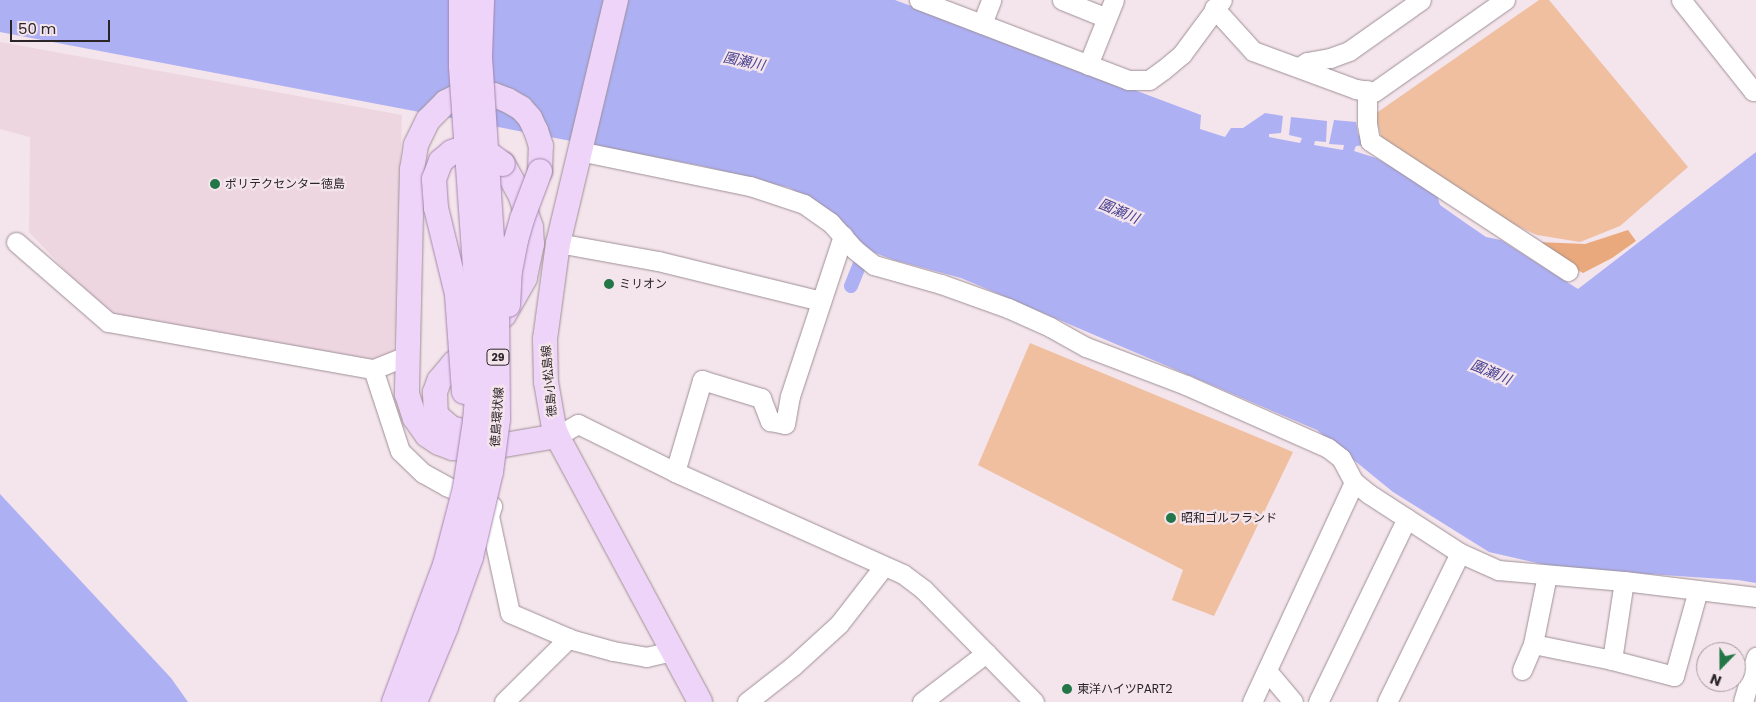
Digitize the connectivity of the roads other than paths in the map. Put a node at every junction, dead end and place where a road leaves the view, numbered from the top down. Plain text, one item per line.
1 (461, 0) edge
2 (482, 0) edge
3 (616, 0) edge
4 (919, 0) edge
5 (991, 0) edge
6 (1062, 0) edge
7 (1114, 0) edge
8 (1421, 0) edge
9 (1681, 0) edge
10 (1502, 1) edge
11 (1218, 4) edge
12 (1107, 18) junction
13 (982, 24) junction
14 (1088, 65) junction
15 (1299, 67) junction
16 (1756, 89) edge
17 (1367, 90) junction
18 (580, 148) junction
19 (16, 242) dead end
20 (558, 243) junction
21 (849, 243) junction
22 (1568, 271) dead end
23 (821, 301) junction
24 (406, 356) junction
25 (373, 369) junction
26 (498, 418) junction
27 (555, 432) junction
28 (675, 472) junction
29 (1354, 482) junction
30 (1407, 518) junction
31 (1460, 553) junction
32 (445, 565) junction
33 (884, 566) junction
34 (1547, 575) junction
35 (1624, 581) junction
36 (1698, 590) junction
37 (1756, 598) edge
38 (569, 638) junction
39 (1533, 644) junction
40 (672, 651) junction
41 (986, 653) junction
42 (1612, 660) junction
43 (1755, 664) edge
44 (1522, 670) dead end
45 (1268, 672) junction
46 (394, 702) edge
47 (415, 702) edge
48 (504, 702) edge
49 (700, 702) edge
50 (747, 702) edge
51 (922, 702) edge
52 (1034, 702) edge
53 (1252, 702) edge
54 (1293, 702) edge
55 (1318, 702) edge
56 (1387, 702) edge
57 (1744, 702) edge

1 - 32 main road, 徳島環状線 / 29, bridge
2 - 26 main road, 徳島環状線 / 29, bridge
3 - 18 main road, 徳島小松島線
4 - 13 street
5 - 13 street
6 - 12 street
7 - 12 street
8 - 15 street
9 - 16 street
10 - 17 street
11 - 14 street
11 - 15 street
12 - 14 street
13 - 14 street
15 - 17 street
17 - 22 street
18 - 20 main road, 徳島小松島線
18 - 21 street
19 - 25 street
20 - 23 street
20 - 27 main road, 徳島小松島線
21 - 23 street
21 - 29 street
23 - 28 street
24 - 25 street
24 - 26 main road, bridge
24 - 27 main road
25 - 38 street
26 - 47 main road, 徳島環状線 / 29, bridge
27 - 28 street
27 - 32 main road, bridge
27 - 40 main road, 徳島小松島線
28 - 33 street
29 - 30 street
29 - 45 street
30 - 31 street
30 - 55 street
31 - 34 street
31 - 56 street
32 - 46 main road, 徳島環状線 / 29, bridge
33 - 41 street
33 - 50 street
34 - 35 street
34 - 39 street
35 - 36 street
35 - 42 street
36 - 37 street
36 - 42 street
38 - 40 street
38 - 48 street
39 - 42 street
39 - 44 street
40 - 49 main road, 徳島小松島線
41 - 51 street
41 - 52 street
43 - 57 street
45 - 53 street
45 - 54 street

